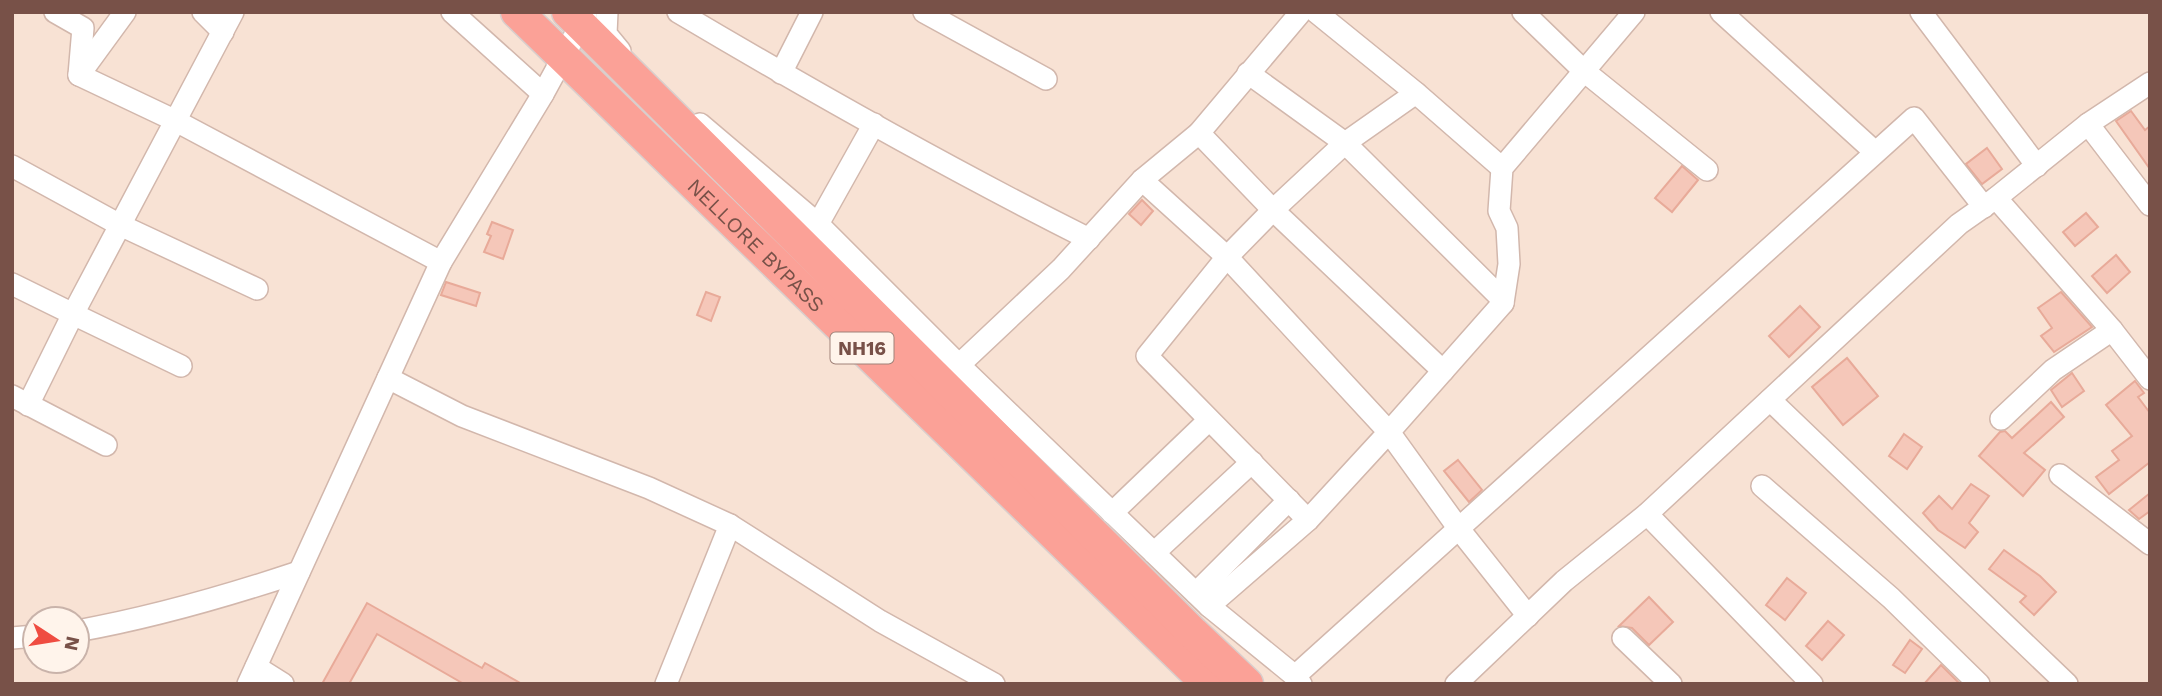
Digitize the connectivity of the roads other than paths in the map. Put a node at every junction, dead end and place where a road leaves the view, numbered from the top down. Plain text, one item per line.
1 (55, 12) edge
2 (125, 12) edge
3 (203, 12) edge
4 (233, 12) edge
5 (453, 12) edge
6 (517, 12) edge
7 (678, 12) edge
8 (812, 12) edge
9 (924, 12) edge
10 (1301, 12) edge
11 (1316, 12) edge
12 (1523, 12) edge
13 (1634, 12) edge
14 (1721, 12) edge
15 (1928, 14) edge
16 (586, 15) edge
17 (223, 32) junction
18 (564, 57) junction
19 (1584, 71) junction
20 (781, 73) junction
21 (1248, 73) junction
22 (79, 75) junction
23 (1046, 79) dead end
24 (2150, 83) edge
25 (1416, 93) junction
26 (543, 94) junction
27 (174, 120) junction
28 (874, 124) junction
29 (2088, 124) junction
30 (1199, 133) junction
31 (1345, 144) junction
32 (1875, 152) junction
33 (12, 166) edge
34 (2037, 166) junction
35 (1502, 168) junction
36 (1707, 170) dead end
37 (1142, 180) junction
38 (1990, 202) junction
39 (2150, 205) edge
40 (1273, 210) junction
41 (818, 224) junction
42 (120, 225) junction
43 (1089, 239) junction
44 (1227, 257) junction
45 (441, 262) junction
46 (12, 284) edge
47 (257, 289) dead end
48 (1503, 303) junction
49 (74, 314) junction
50 (2112, 330) junction
51 (959, 365) junction
52 (181, 366) dead end
53 (1443, 371) junction
54 (387, 378) junction
55 (2150, 379) edge
56 (1769, 400) junction
57 (20, 401) edge
58 (1209, 419) junction
59 (2001, 419) dead end
60 (1389, 432) junction
61 (106, 446) dead end
62 (1252, 463) junction
63 (2060, 475) dead end
64 (1762, 486) dead end
65 (1289, 500) junction
66 (1112, 513) junction
67 (1647, 514) junction
68 (1308, 520) junction
69 (730, 525) junction
70 (1459, 529) junction
71 (2150, 544) edge
72 (1154, 553) junction
73 (299, 572) junction
74 (1203, 600) junction
75 (1528, 616) junction
76 (91, 628) edge
77 (1623, 638) dead end
78 (252, 675) edge
79 (1298, 680) edge
80 (1467, 681) edge
81 (283, 684) edge
82 (666, 684) edge
83 (994, 684) edge
84 (1208, 684) edge
85 (1247, 684) edge
86 (1671, 684) edge
87 (1812, 684) edge
88 (1979, 684) edge
89 (2067, 684) edge

1 - 22 street
2 - 22 street
3 - 17 street
4 - 17 street
5 - 26 street
6 - 18 highway, NELLORE BYPASS / NH16
7 - 20 street
8 - 20 street
9 - 23 street
10 - 21 street
11 - 25 street
12 - 19 street
13 - 19 street
14 - 32 street
15 - 34 street
16 - 18 street
16 - 41 street
16 - 85 highway, NELLORE BYPASS / NH16
17 - 27 street
18 - 26 street
18 - 84 highway, NELLORE BYPASS / NH16
19 - 35 street
19 - 36 street
20 - 28 street
21 - 30 street
21 - 31 street
22 - 27 street
24 - 29 street
25 - 31 street
25 - 35 street
26 - 45 street
27 - 42 street
27 - 45 street
28 - 41 street
28 - 43 street
29 - 34 street
29 - 39 street
30 - 37 street
30 - 40 street
31 - 40 street
31 - 48 street
32 - 38 street
32 - 70 street
33 - 42 street
34 - 38 street
35 - 48 street
37 - 43 street
37 - 44 street
38 - 50 street
38 - 56 street
40 - 44 street
40 - 53 street
41 - 51 street
42 - 47 street
42 - 49 street
43 - 51 street
44 - 58 street
44 - 60 street
45 - 54 street
46 - 49 street
48 - 53 street
49 - 52 street
49 - 57 street
50 - 55 street
50 - 59 street
51 - 66 street
53 - 60 street
54 - 69 street
54 - 73 street
56 - 67 street
56 - 89 street
57 - 61 street
58 - 62 street
58 - 66 street
60 - 68 street
60 - 70 street
62 - 65 street
62 - 72 street
63 - 71 street
64 - 88 street
65 - 68 street
65 - 74 street
66 - 72 street
67 - 75 street
67 - 87 street
68 - 74 street
69 - 82 street
69 - 83 street
70 - 75 street
70 - 79 street
72 - 74 street
73 - 76 street
73 - 78 street
74 - 79 street
75 - 80 street
77 - 86 street
78 - 81 street

